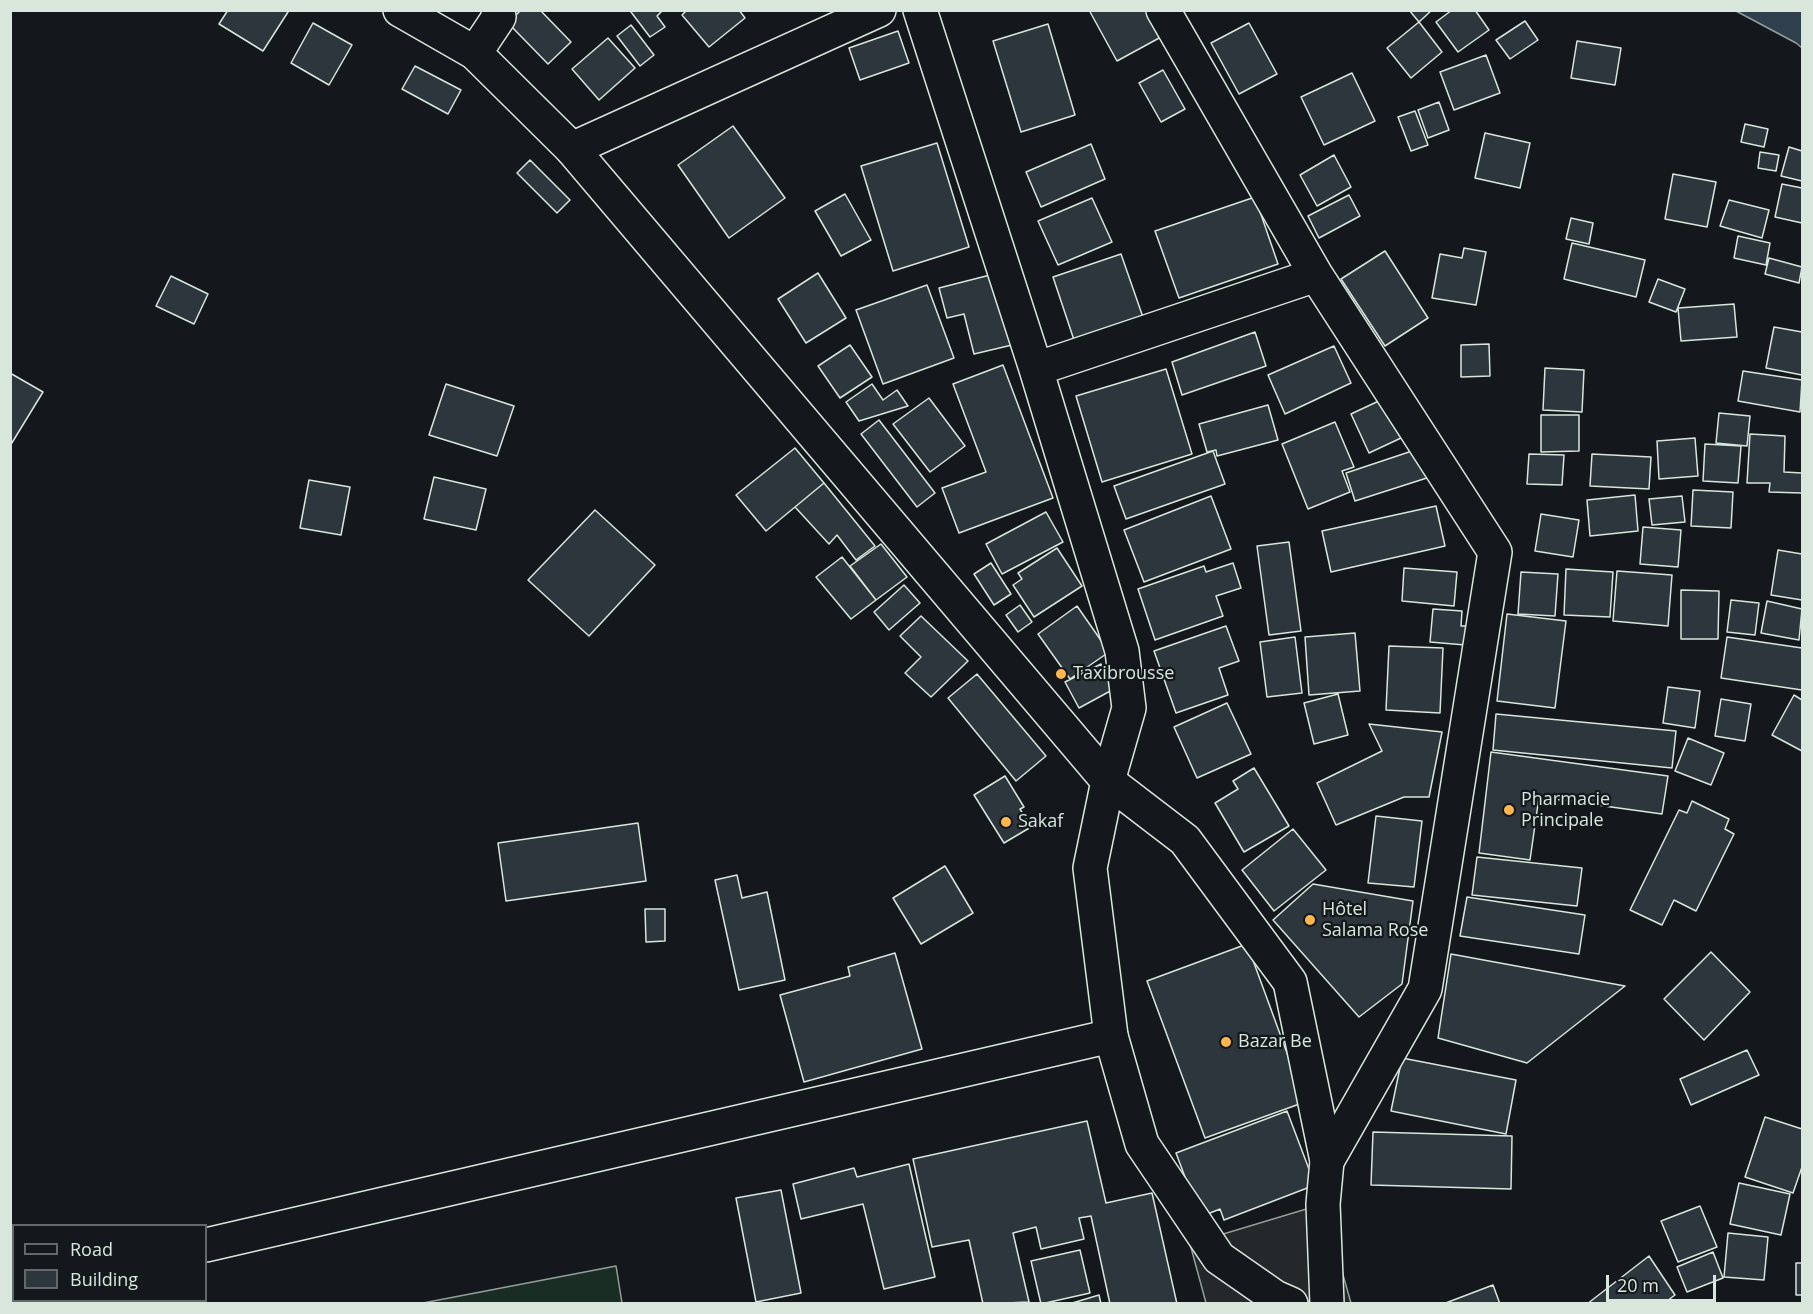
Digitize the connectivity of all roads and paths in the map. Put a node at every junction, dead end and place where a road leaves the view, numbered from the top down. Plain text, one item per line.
1 (400, 10) edge
2 (498, 10) edge
3 (879, 10) edge
4 (920, 10) edge
5 (1163, 10) edge
6 (475, 53) junction
7 (572, 149) junction
8 (1316, 274) junction
9 (1036, 369) junction
10 (1108, 781) junction
11 (1111, 1036) junction
12 (1327, 1161) junction
13 (207, 1245) edge
14 (1291, 1304) edge
15 (1327, 1304) edge

1 - 6 street
2 - 6 street
3 - 7 street
4 - 9 street
5 - 8 street
6 - 7 street
7 - 10 street
8 - 9 street
8 - 12 street
9 - 10 street
10 - 11 street
10 - 12 street
11 - 13 street
11 - 14 street
12 - 15 street

